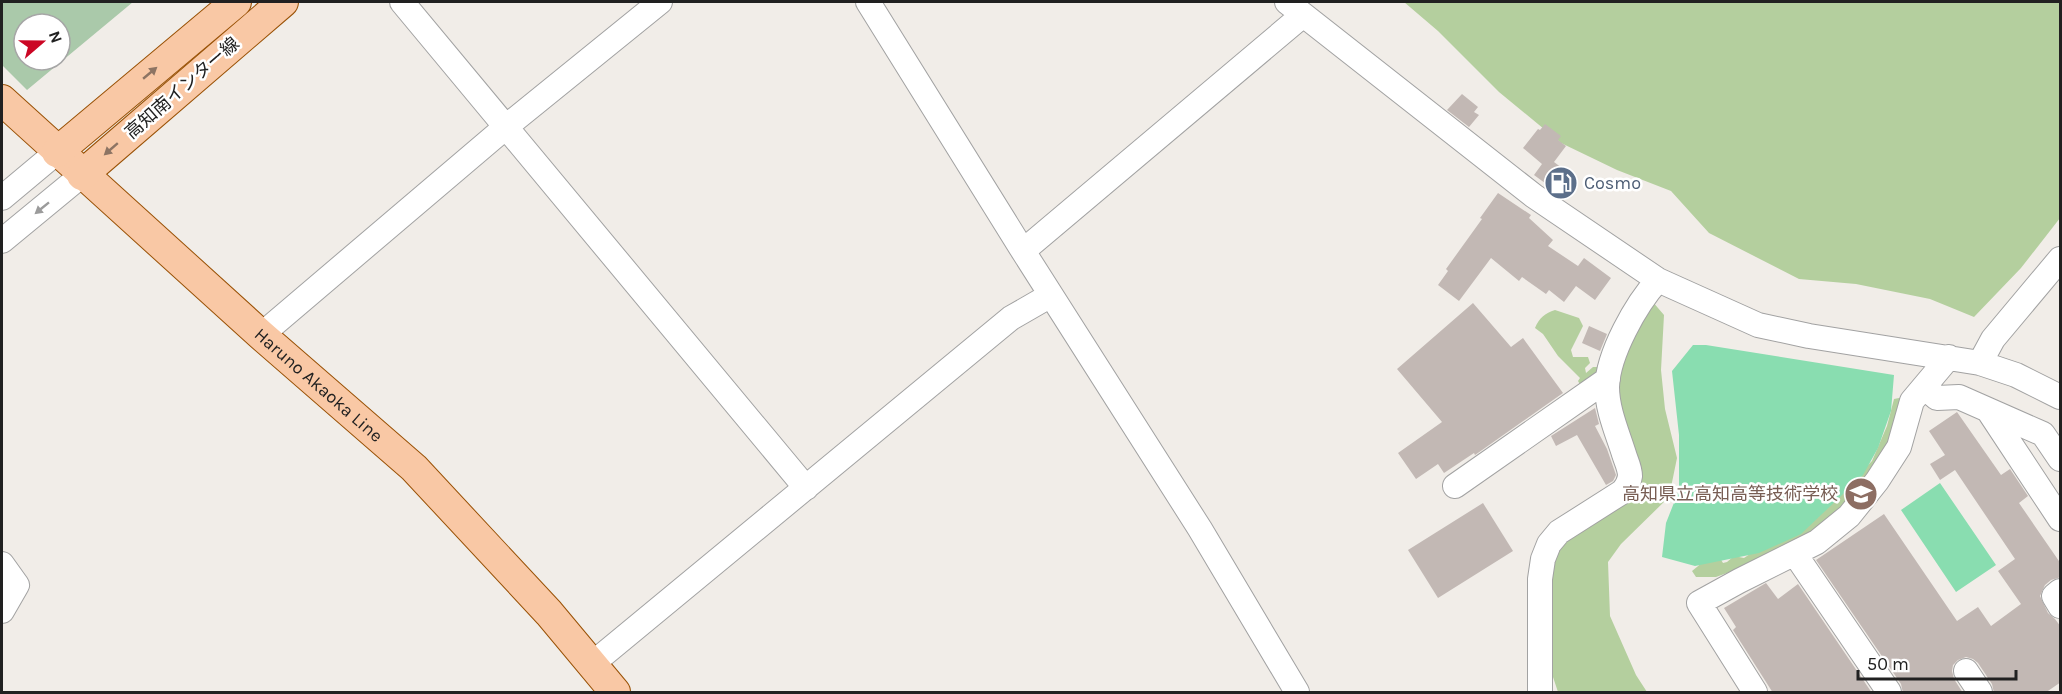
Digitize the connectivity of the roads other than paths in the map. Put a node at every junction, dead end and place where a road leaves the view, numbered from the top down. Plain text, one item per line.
1 (236, 2) edge
2 (282, 2) edge
3 (402, 2) edge
4 (660, 2) edge
5 (868, 2) edge
6 (1295, 8) edge
7 (2, 100) edge
8 (507, 126) junction
9 (57, 152) junction
10 (82, 175) junction
11 (2, 198) edge
12 (2, 241) edge
13 (1023, 251) junction
14 (2061, 259) edge
15 (1658, 280) junction
16 (1051, 295) junction
17 (261, 335) junction
18 (1949, 357) junction
19 (1980, 363) junction
20 (1608, 379) junction
21 (1918, 394) junction
22 (2061, 398) edge
23 (1988, 410) junction
24 (2061, 459) edge
25 (1455, 486) dead end
26 (806, 488) junction
27 (2061, 519) edge
28 (1796, 554) junction
29 (2, 564) edge
30 (2061, 591) edge
31 (2061, 606) edge
32 (2, 611) edge
33 (592, 664) junction
34 (1966, 671) dead end
35 (615, 693) edge
36 (1297, 693) edge
37 (1540, 693) edge
38 (1755, 693) edge
39 (1889, 693) edge
40 (1980, 693) edge

9 -> 1 main road, 高知南インター線
2 -> 10 main road, 高知南インター線
3 - 8 street
4 - 8 street
5 - 13 street
6 - 13 street
6 - 15 street
7 - 9 main road, Haruno Akaoka Line
8 - 17 street
8 - 26 street
9 - 10 main road, Haruno Akaoka Line
9 - 11 street
10 -> 12 street
10 - 17 main road, Haruno Akaoka Line
13 - 16 street
14 - 19 street
15 - 18 street
15 - 20 street
16 - 26 street
16 - 36 street
17 - 33 main road, Haruno Akaoka Line
18 - 19 street
18 - 21 street
19 - 22 street
20 - 25 street
20 - 37 street
21 - 23 street
21 - 28 street
23 - 24 street
23 - 27 street
26 - 33 street
28 - 38 street
28 - 39 street
29 - 32 street
30 - 31 street
33 - 35 main road, Haruno Akaoka Line
34 - 40 street

